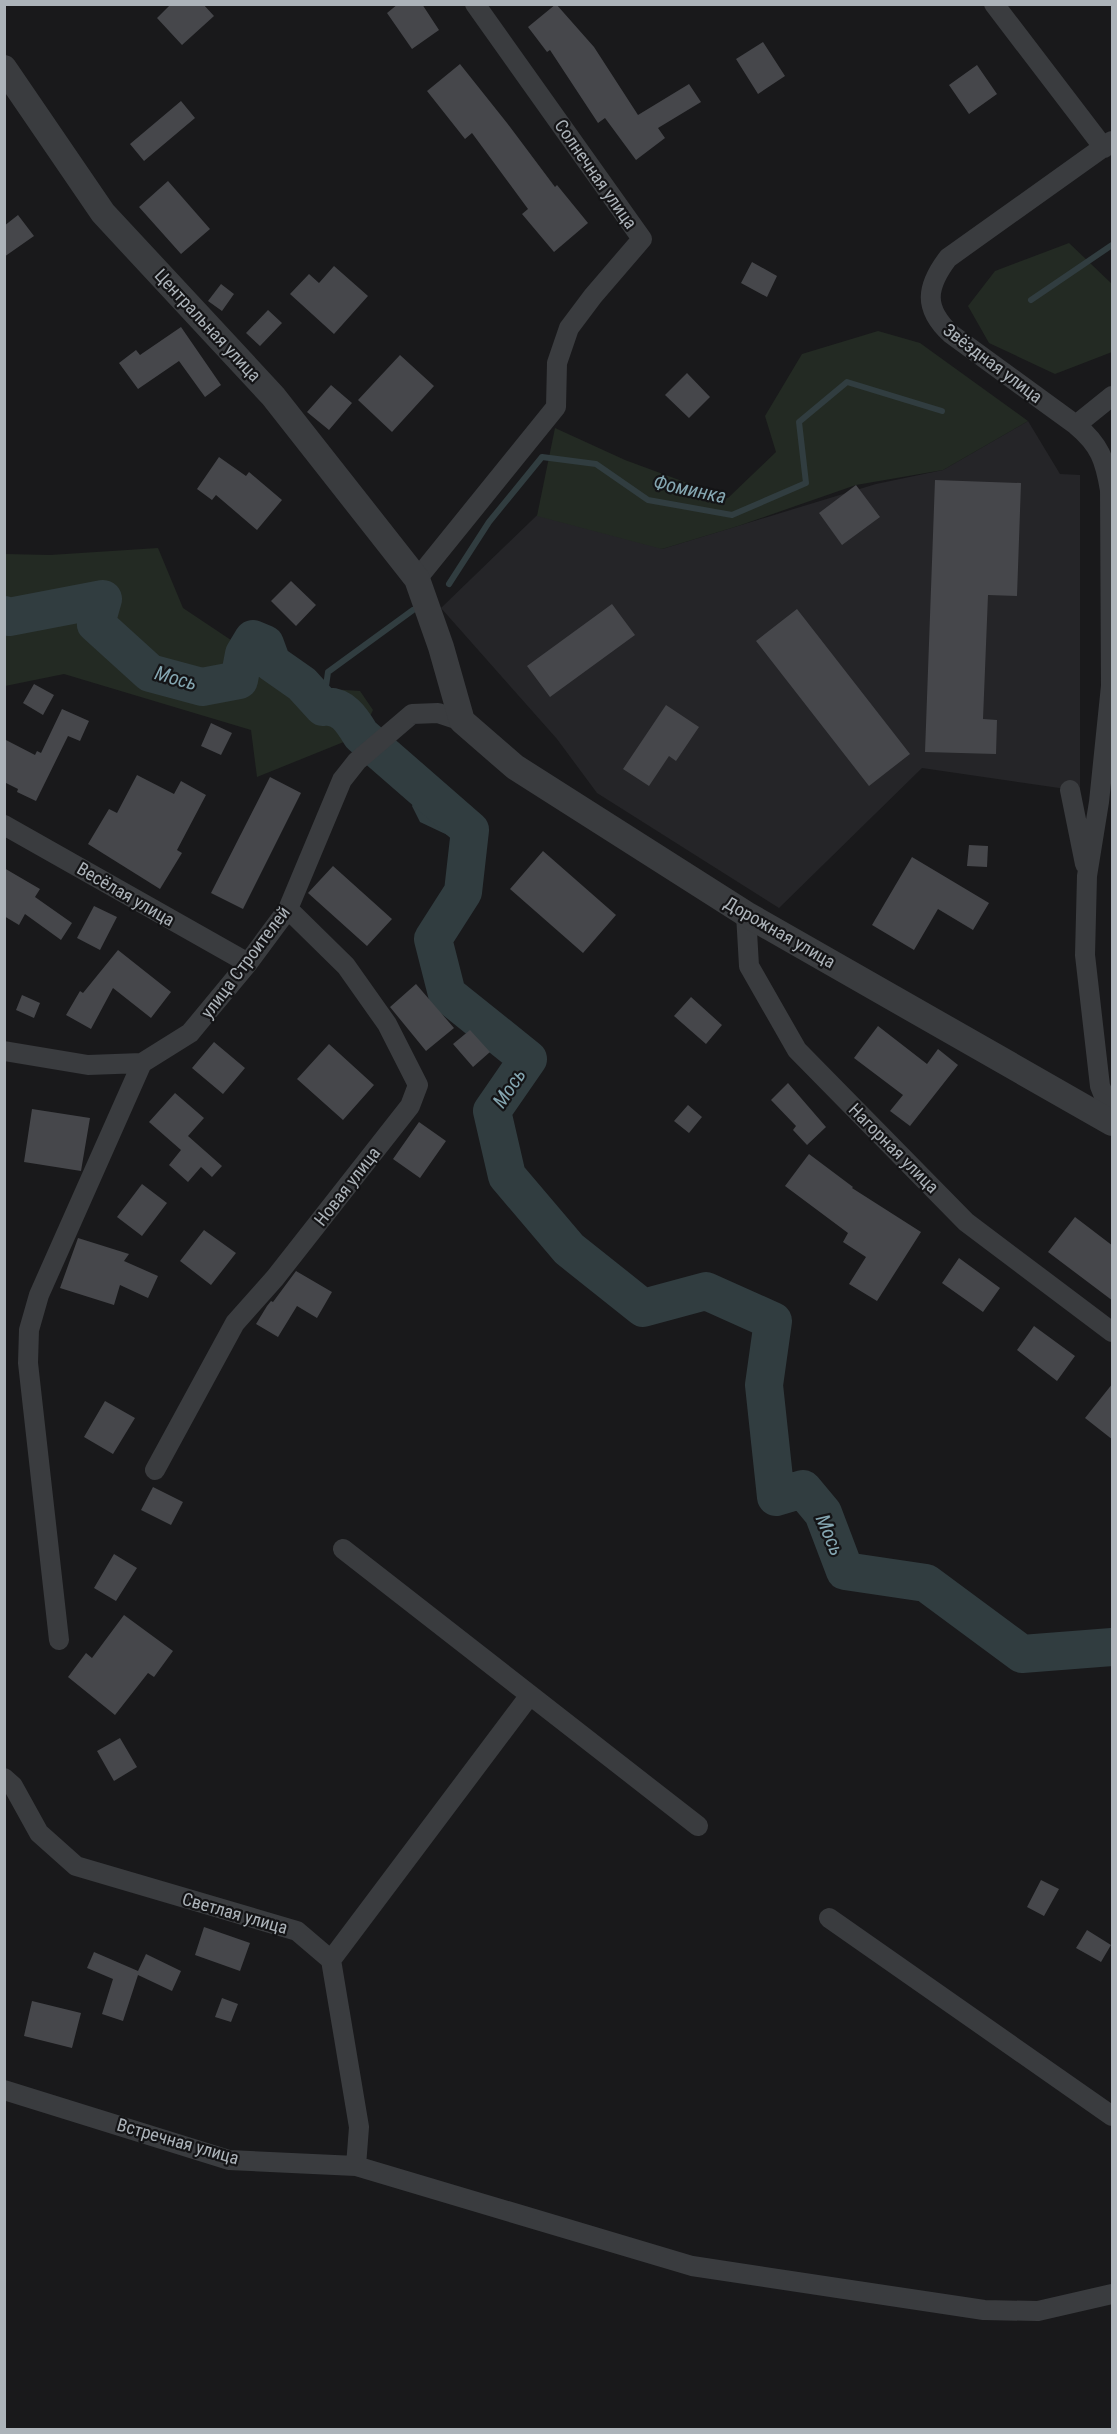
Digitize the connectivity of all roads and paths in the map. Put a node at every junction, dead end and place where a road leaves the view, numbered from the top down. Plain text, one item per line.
1 (475, 4) edge
2 (994, 4) edge
3 (4, 68) edge
4 (1108, 145) edge
5 (1113, 396) edge
6 (1076, 425) junction
7 (417, 579) junction
8 (462, 721) junction
9 (1070, 790) dead end
10 (4, 825) edge
11 (1087, 876) junction
12 (288, 909) junction
13 (746, 914) junction
14 (248, 963) junction
15 (4, 1051) edge
16 (142, 1063) junction
17 (1113, 1116) edge
18 (1113, 1123) edge
19 (1113, 1332) edge
20 (154, 1470) dead end
21 (343, 1549) dead end
22 (59, 1640) dead end
23 (530, 1695) junction
24 (4, 1778) edge
25 (698, 1826) dead end
26 (829, 1918) dead end
27 (331, 1960) junction
28 (4, 2090) edge
29 (1113, 2116) edge
30 (356, 2166) junction
31 (1113, 2294) edge

1 - 7 street, Солнечная улица
2 - 4 street, Звёздная улица
3 - 7 street, Центральная улица
4 - 6 street, Звёздная улица
5 - 6 street
6 - 11 street, Звёздная улица
7 - 8 street, Центральная улица
8 - 12 street, улица Строителей
8 - 13 street, Дорожная улица
9 - 11 street
10 - 14 street, Весёлая улица
11 - 17 street
12 - 14 street, улица Строителей
12 - 20 street, Новая улица
13 - 18 street, Дорожная улица
13 - 19 street, Нагорная улица
14 - 16 street, улица Строителей
15 - 16 street, улица Строителей
16 - 22 street
21 - 23 street
23 - 25 street
23 - 27 street
24 - 27 street, Светлая улица
26 - 29 street
27 - 30 street
28 - 30 street, Встречная улица
30 - 31 street, Встречная улица

